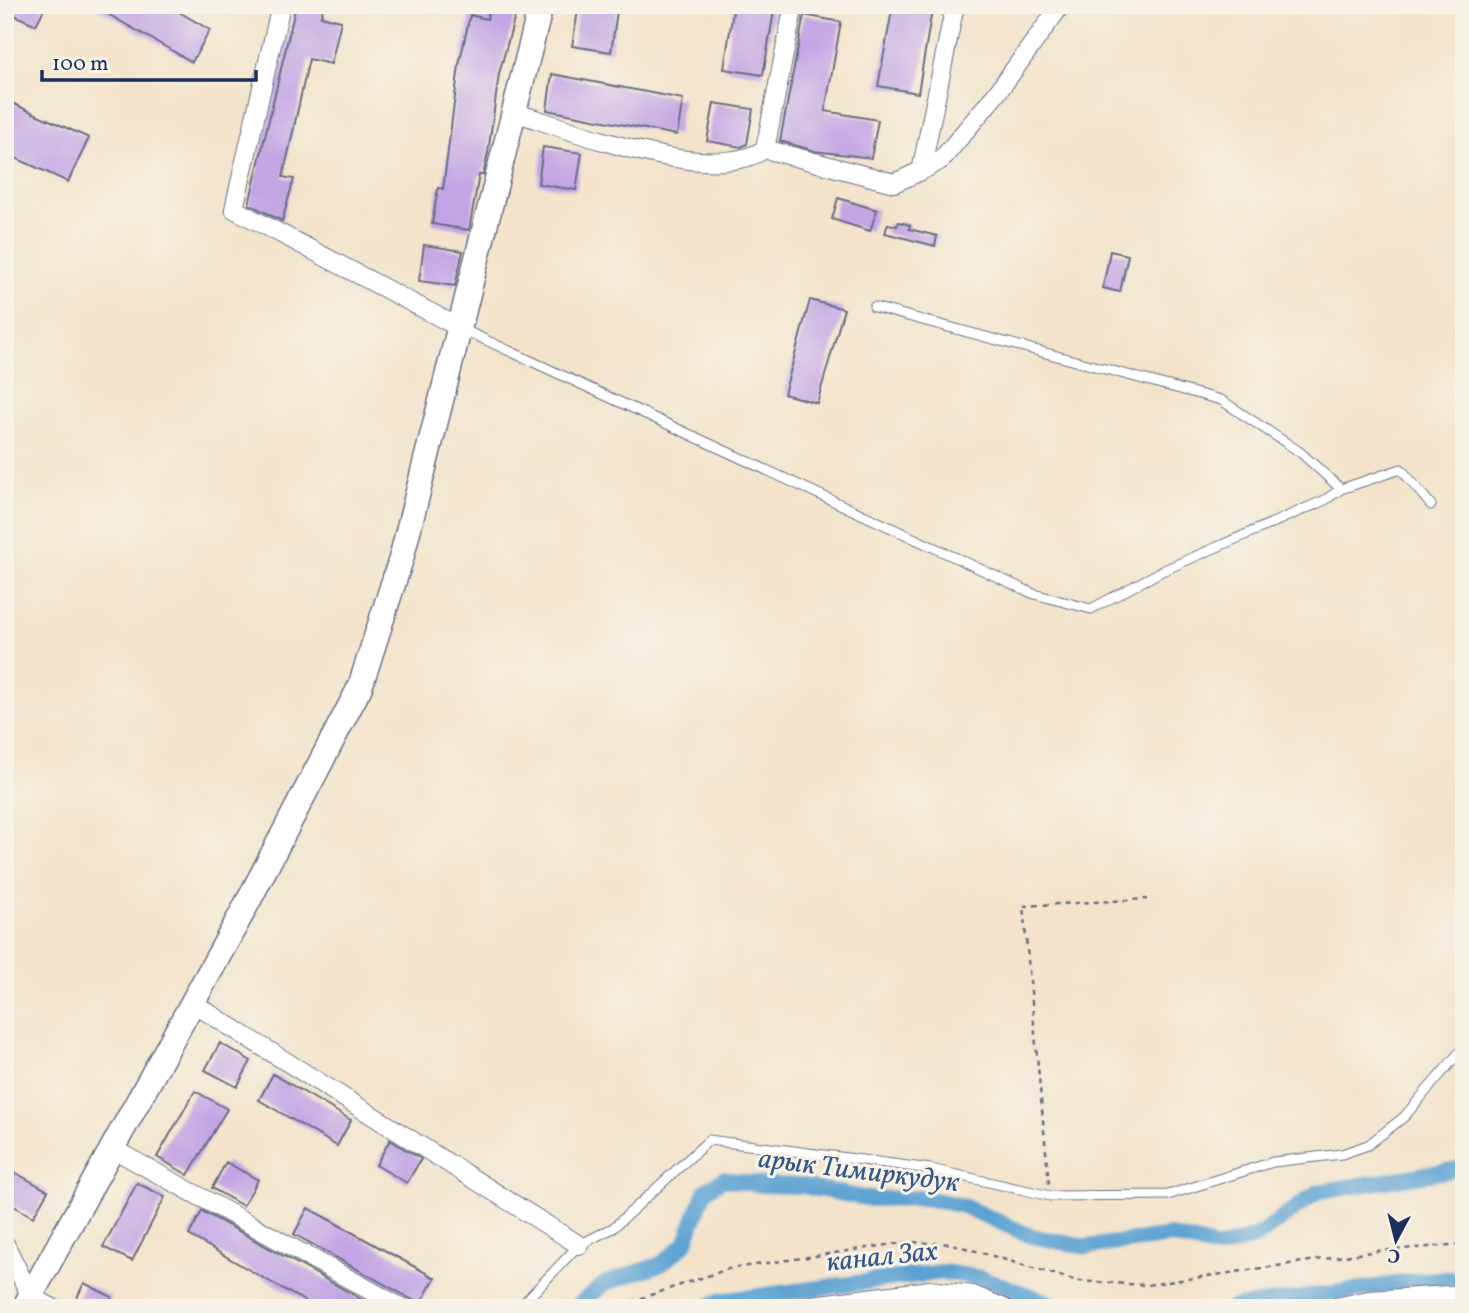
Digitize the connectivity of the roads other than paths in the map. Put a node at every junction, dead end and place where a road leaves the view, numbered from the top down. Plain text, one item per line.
1 (281, 5) edge
2 (541, 5) edge
3 (794, 5) edge
4 (955, 5) edge
5 (1061, 5) edge
6 (514, 112) junction
7 (765, 149) junction
8 (921, 171) junction
9 (874, 307) dead end
10 (460, 328) junction
11 (1341, 489) junction
12 (1431, 505) dead end
13 (191, 1002) junction
14 (1464, 1048) edge
15 (113, 1149) junction
16 (5, 1244) edge
17 (579, 1245) junction
18 (1464, 1294) edge
19 (877, 1302) edge
20 (36, 1304) edge
21 (402, 1308) edge
22 (519, 1308) edge
23 (789, 1308) edge
24 (1004, 1308) edge
25 (1332, 1308) edge

1 - 10 street
2 - 6 main road
3 - 7 street
4 - 8 street
5 - 8 street
6 - 7 street
6 - 10 main road
7 - 8 street
9 - 11 lane
10 - 11 lane
10 - 13 main road
11 - 12 lane
13 - 15 main road
13 - 17 street
14 - 17 lane
15 - 20 main road
15 - 21 street
16 - 20 street
17 - 22 lane
18 - 25 street
19 - 23 street
19 - 24 street

